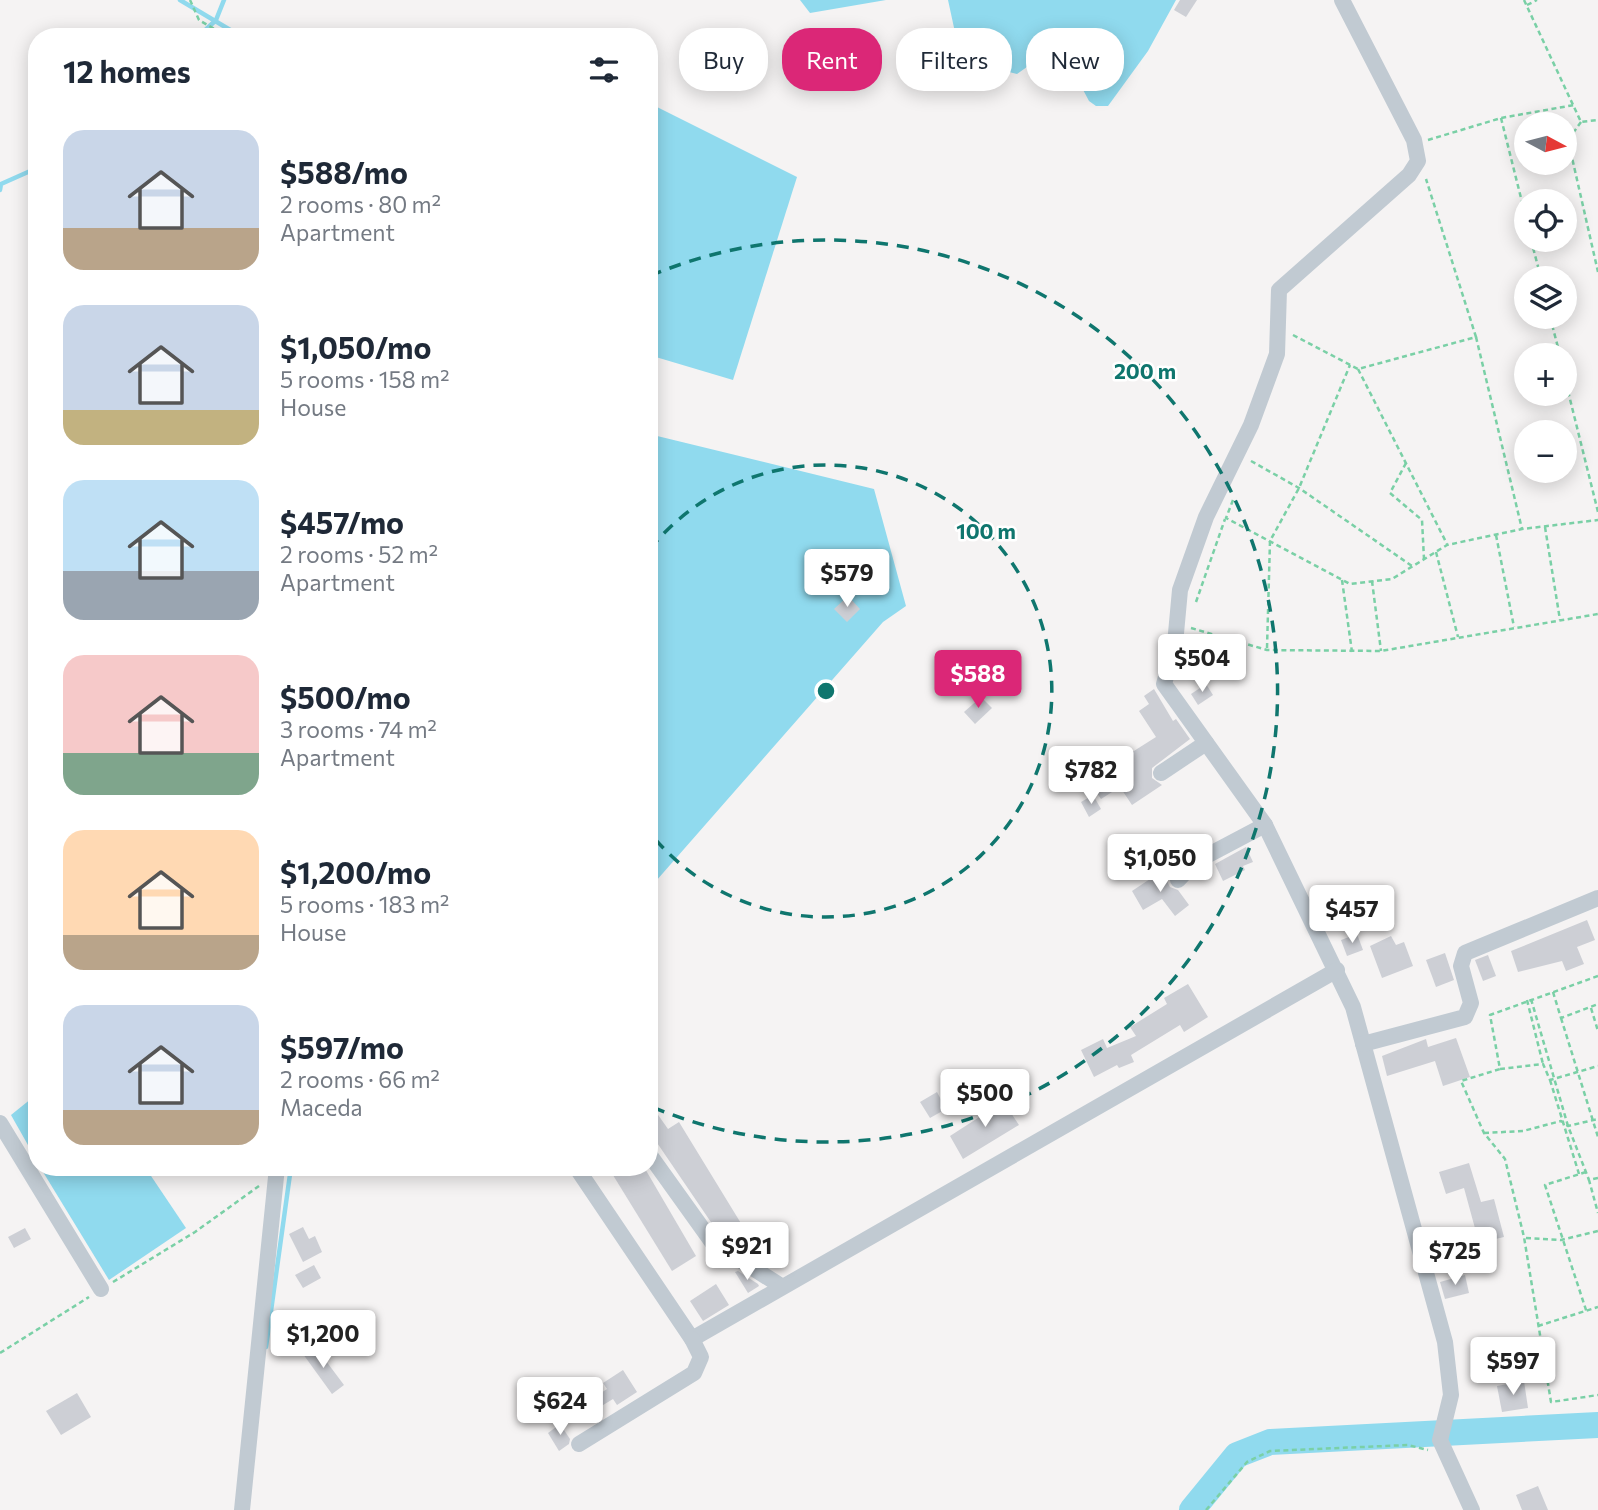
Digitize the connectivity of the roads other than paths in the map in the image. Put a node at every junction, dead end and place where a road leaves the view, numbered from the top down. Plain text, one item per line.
1 (1342, 0) edge
2 (1206, 743) junction
3 (1161, 773) dead end
4 (1265, 825) junction
5 (1178, 880) dead end
6 (1598, 898) edge
7 (1337, 970) junction
8 (1363, 1044) junction
9 (0, 1123) edge
10 (658, 1167) edge
11 (28, 1169) edge
12 (32, 1176) edge
13 (279, 1176) edge
14 (582, 1176) edge
15 (781, 1286) junction
16 (101, 1289) road end
17 (692, 1339) junction
18 (579, 1444) dead end
19 (242, 1510) edge
20 (1472, 1510) edge

1 - 2 street
2 - 3 street
2 - 4 street
4 - 5 street
4 - 7 street
6 - 8 street
7 - 8 street
7 - 15 street
8 - 20 street
9 - 11 street
10 - 15 street
12 - 16 street
13 - 19 street
14 - 17 street
15 - 17 street
17 - 18 street

